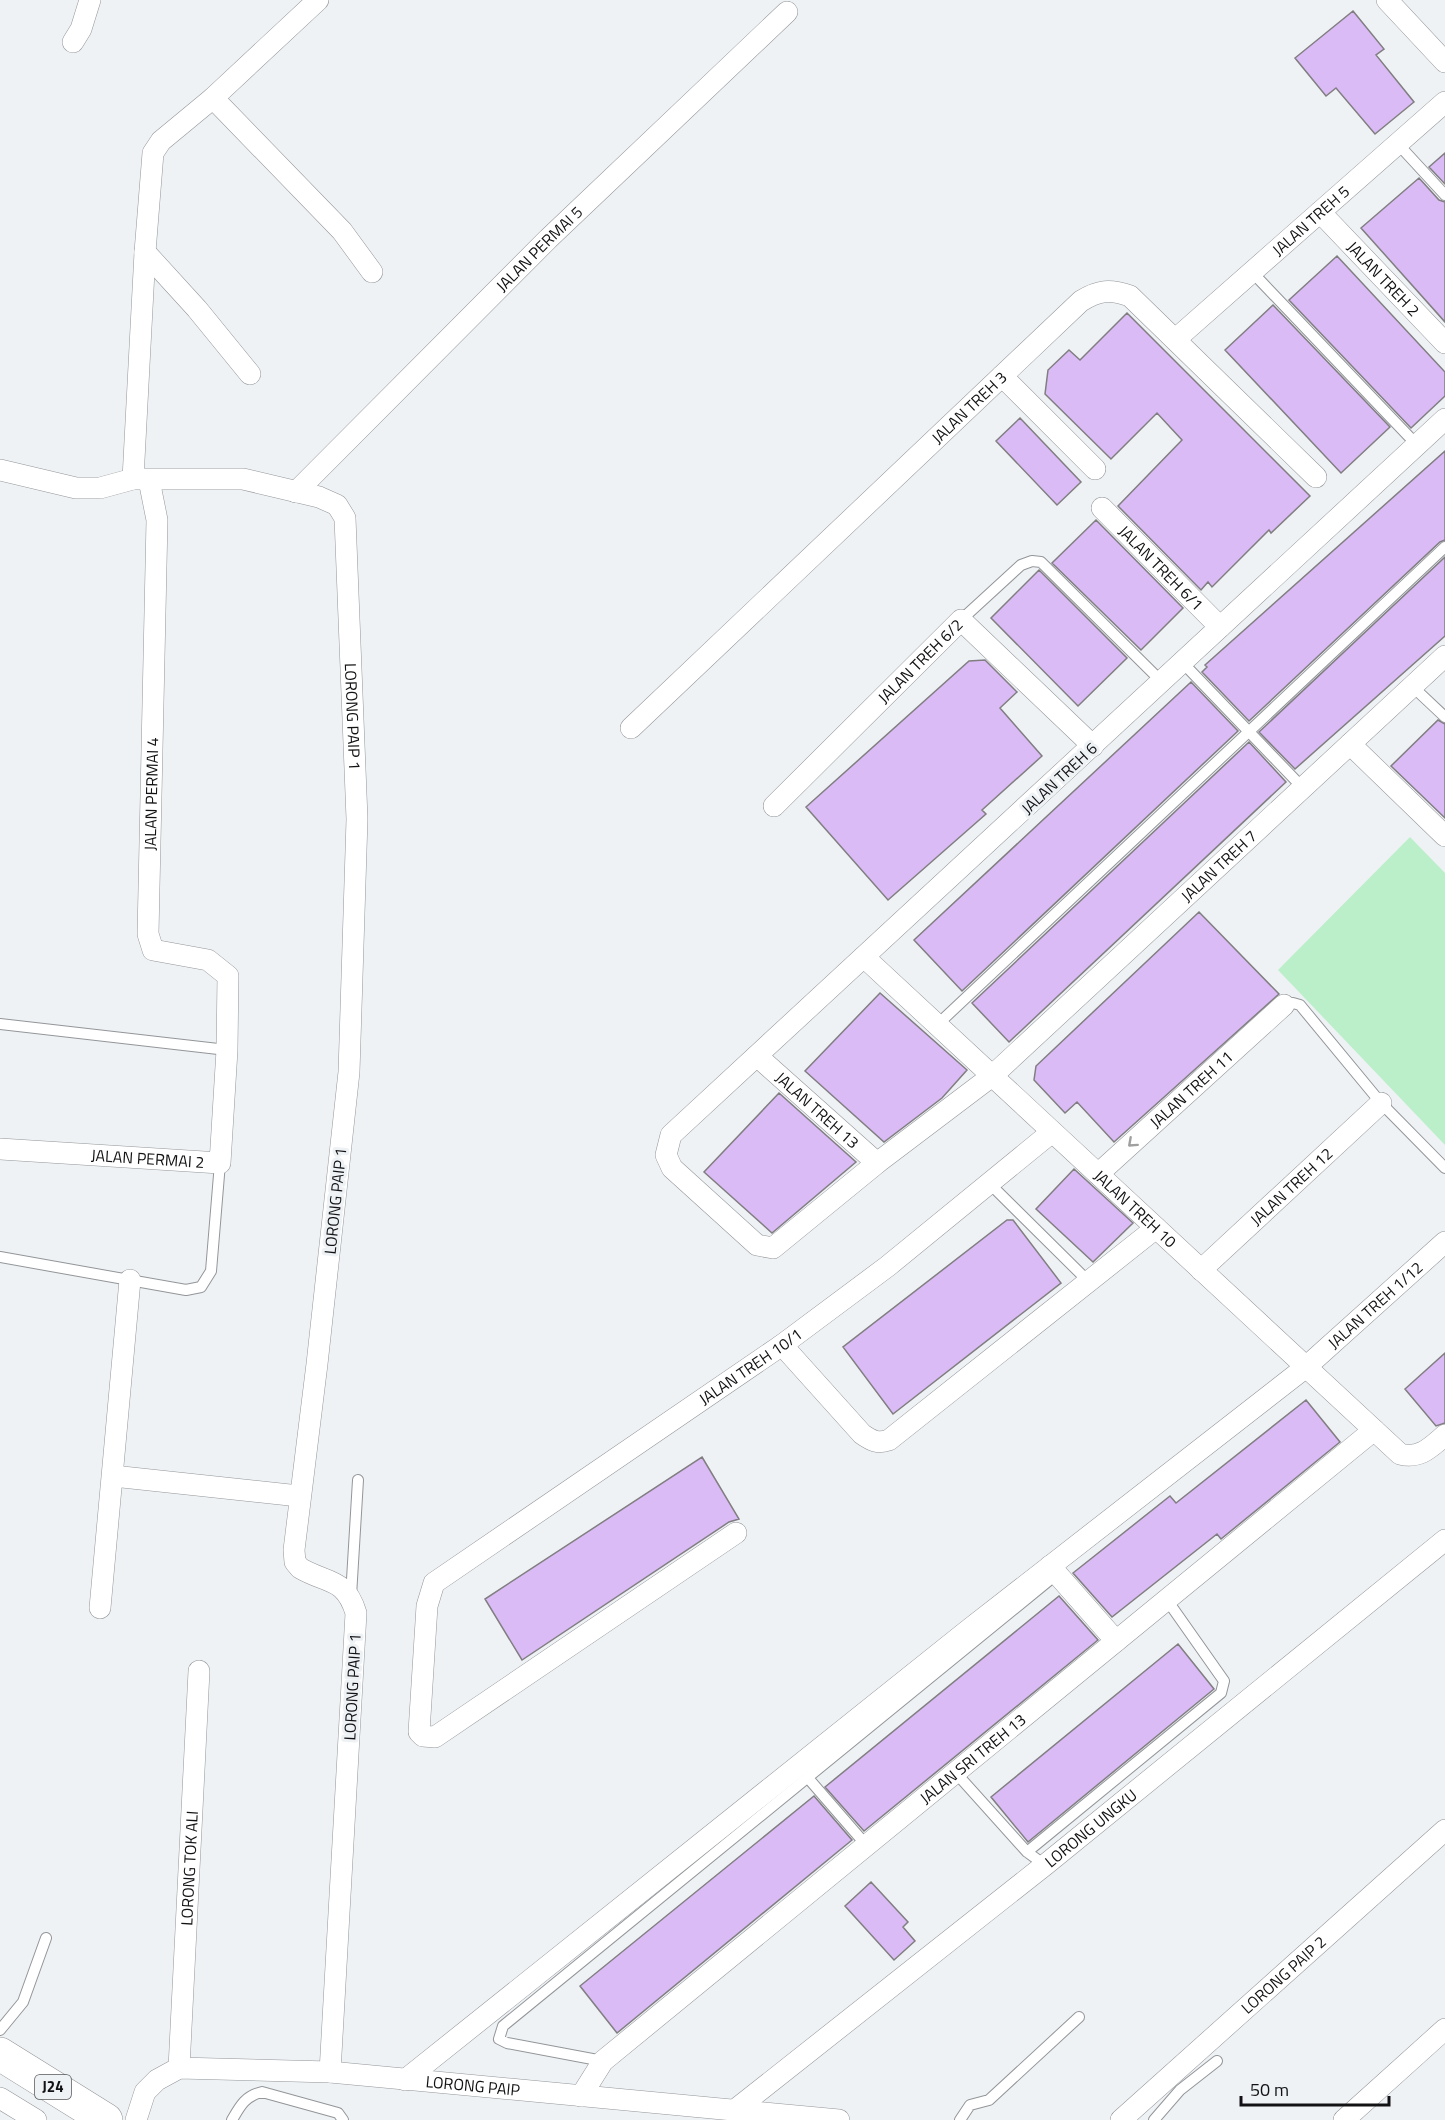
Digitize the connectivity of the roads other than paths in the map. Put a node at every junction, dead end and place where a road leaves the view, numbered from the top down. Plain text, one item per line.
1 (90, 0) edge
2 (318, 0) edge
3 (1387, 0) edge
4 (787, 12) dead end
5 (73, 42) dead end
6 (1445, 62) edge
7 (213, 98) junction
8 (1445, 102) edge
9 (1398, 144) junction
10 (1445, 195) edge
11 (1320, 212) junction
12 (145, 252) junction
13 (372, 272) dead end
14 (1252, 272) junction
15 (1176, 338) junction
16 (1445, 344) edge
17 (250, 374) dead end
18 (1002, 376) junction
19 (1445, 419) edge
20 (1417, 445) junction
21 (1095, 469) dead end
22 (0, 470) edge
23 (1316, 477) dead end
24 (141, 480) junction
25 (296, 492) junction
26 (1102, 508) dead end
27 (1445, 547) edge
28 (961, 620) junction
29 (1220, 627) junction
30 (1445, 656) edge
31 (1182, 662) junction
32 (1161, 681) junction
33 (1412, 686) junction
34 (1445, 717) edge
35 (631, 728) dead end
36 (1248, 730) junction
37 (1350, 744) junction
38 (1093, 746) junction
39 (1303, 788) junction
40 (774, 806) dead end
41 (1445, 836) edge
42 (864, 957) junction
43 (1284, 1005) joint
44 (0, 1024) edge
45 (937, 1025) junction
46 (227, 1050) junction
47 (757, 1056) junction
48 (992, 1076) junction
49 (1382, 1103) junction
50 (1052, 1132) junction
51 (0, 1149) edge
52 (220, 1163) junction
53 (877, 1163) junction
54 (1445, 1168) edge
55 (1098, 1174) junction
56 (990, 1184) junction
57 (1156, 1228) junction
58 (1445, 1242) edge
59 (772, 1248) joint
60 (0, 1257) edge
61 (1201, 1270) junction
62 (130, 1280) junction
63 (1088, 1281) junction
64 (782, 1345) junction
65 (1306, 1367) junction
66 (1374, 1430) junction
67 (1445, 1435) edge
68 (113, 1476) junction
69 (358, 1480) dead end
70 (299, 1496) junction
71 (736, 1533) dead end
72 (1445, 1540) edge
73 (1054, 1570) junction
74 (351, 1596) junction
75 (1167, 1600) junction
76 (100, 1608) dead end
77 (1116, 1641) junction
78 (199, 1671) dead end
79 (956, 1773) junction
80 (808, 1778) junction
81 (1445, 1830) edge
82 (867, 1846) junction
83 (1027, 1852) junction
84 (1045, 1865) junction
85 (46, 1938) dead end
86 (1079, 2017) dead end
87 (1445, 2029) edge
88 (0, 2030) edge
89 (0, 2054) edge
90 (603, 2061) junction
91 (1217, 2061) dead end
92 (179, 2068) junction
93 (330, 2072) junction
94 (405, 2080) junction
95 (581, 2096) junction
96 (0, 2098) edge
97 (735, 2110) junction
98 (36, 2120) edge
99 (106, 2120) edge
100 (136, 2120) edge
101 (232, 2120) edge
102 (343, 2120) edge
103 (838, 2120) edge
104 (960, 2120) edge
105 (1121, 2120) edge
106 (1154, 2120) edge
107 (1344, 2120) edge

1 - 5 street
2 - 7 street
3 - 6 street
4 - 25 street, JALAN PERMAI 5
7 - 12 street
7 - 13 street
8 - 9 street, JALAN TREH 5
9 - 10 lane
9 - 11 street, JALAN TREH 5
11 - 14 street, JALAN TREH 5
11 - 16 street, JALAN TREH 2
12 - 17 street
12 - 24 street
14 - 15 street, JALAN TREH 5
14 - 20 lane
15 - 18 street, JALAN TREH 3
15 - 23 street, JALAN TREH 3
18 - 21 street
18 - 35 street, JALAN TREH 3
19 - 20 street, JALAN TREH 6
20 - 29 street, JALAN TREH 6
22 - 24 street, LORONG PAIP 1
24 - 25 street, LORONG PAIP 1
24 - 46 street, JALAN PERMAI 4
25 - 70 street, LORONG PAIP 1
26 - 29 street, JALAN TREH 6/1
27 - 36 lane
28 - 32 lane
28 - 38 street, JALAN TREH 6/2
28 - 40 street, JALAN TREH 6/2
29 - 31 street, JALAN TREH 6
30 - 33 street, JALAN TREH 7
31 - 32 street, JALAN TREH 6
31 - 36 lane
32 - 38 street, JALAN TREH 6
33 - 34 lane
33 - 37 street, JALAN TREH 7
36 - 39 lane
36 - 45 lane
37 - 39 street, JALAN TREH 7
37 - 41 street
38 - 42 street, JALAN TREH 6
39 - 48 street, JALAN TREH 7
42 - 45 street, JALAN TREH 10
42 - 47 street, JALAN TREH 6
43 - 49 lane
43 -> 55 street, JALAN TREH 11
44 - 46 lane
45 - 48 street, JALAN TREH 10
46 - 52 street, JALAN PERMAI 2
47 - 53 street, JALAN TREH 13
47 - 59 street, JALAN TREH 6
48 - 50 street, JALAN TREH 10
48 - 53 street, JALAN TREH 7
49 - 54 lane
49 - 61 street, JALAN TREH 12
50 - 55 street, JALAN TREH 10
50 - 56 street, JALAN TREH 10/1
51 - 52 street, JALAN PERMAI 2
52 - 62 lane
53 - 59 street, JALAN TREH 7
55 - 57 street, JALAN TREH 10
56 - 63 lane
56 - 64 street, JALAN TREH 10/1
57 - 61 street, JALAN TREH 10
57 - 63 street
58 - 65 street, JALAN TREH 1/12
60 - 62 lane
61 - 65 street, JALAN TREH 10
62 - 68 street
63 - 64 street
64 - 71 street, JALAN TREH 10/1
65 - 66 street, JALAN TREH 10
65 - 73 street, JALAN TREH 1/12
66 - 67 street, JALAN TREH 10
66 - 75 street, JALAN SRI TREH 13
68 - 70 street
68 - 76 street
69 - 74 lane
70 - 74 street, LORONG PAIP 1
72 - 84 street, LORONG UNGKU
73 - 77 street
73 - 80 lane
73 - 94 street, JALAN TREH 1/12
74 - 93 street, LORONG PAIP 1
75 - 77 street, JALAN SRI TREH 13
75 - 83 lane
77 - 79 street, JALAN SRI TREH 13
78 - 92 street, LORONG TOK ALI
79 - 82 street, JALAN SRI TREH 13
79 - 83 lane
80 - 82 lane
80 - 90 lane
81 - 105 street, LORONG PAIP 2
82 - 90 street, JALAN SRI TREH 13
83 - 84 lane
84 - 97 street, LORONG UNGKU
85 - 88 lane
86 - 104 lane
87 - 107 street
89 - 99 main road, J24
90 - 95 street, JALAN SRI TREH 13
91 - 106 lane
92 - 93 street, LORONG PAIP
92 - 100 street
93 - 94 street, LORONG PAIP
94 - 95 street, LORONG PAIP
95 - 97 street, LORONG PAIP
96 - 98 street
97 - 103 street, LORONG PAIP
101 - 102 lane

